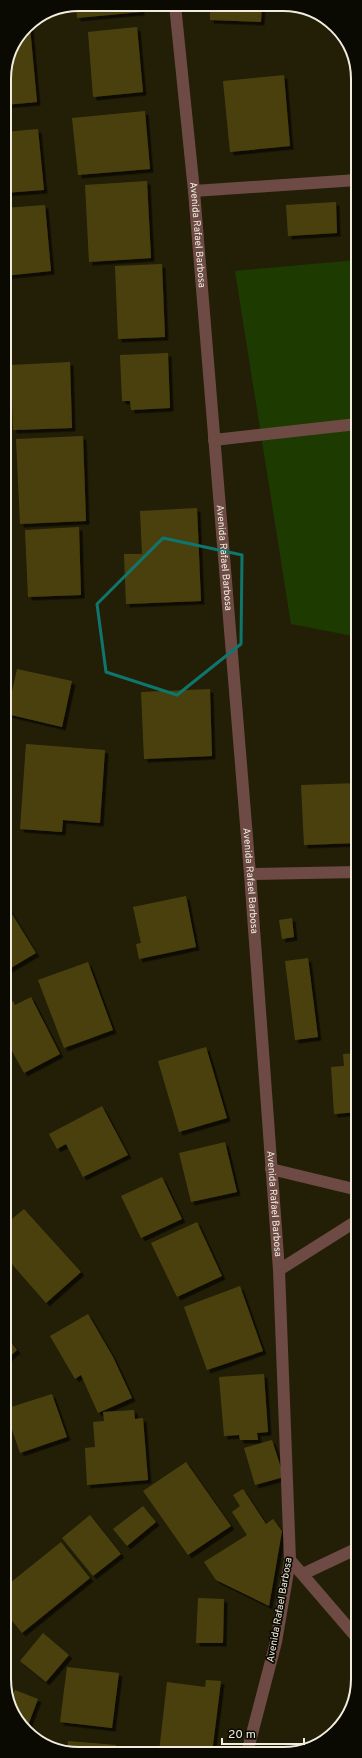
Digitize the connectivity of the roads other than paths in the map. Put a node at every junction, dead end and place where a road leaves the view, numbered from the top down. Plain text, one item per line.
1 (177, 11) edge
2 (351, 180) edge
3 (194, 190) junction
4 (351, 425) edge
5 (214, 440) junction
6 (351, 872) edge
7 (250, 874) junction
8 (271, 1169) junction
9 (351, 1188) edge
10 (351, 1224) edge
11 (279, 1270) junction
12 (351, 1551) edge
13 (290, 1560) junction
14 (303, 1574) junction
15 (351, 1631) edge
16 (249, 1747) edge

1 - 3 street, Avenida Rafael Barbosa
2 - 3 street
3 - 5 street, Avenida Rafael Barbosa
4 - 5 street
5 - 7 street, Avenida Rafael Barbosa
6 - 7 street
7 - 8 street, Avenida Rafael Barbosa
8 - 9 street
8 - 11 street, Avenida Rafael Barbosa
10 - 11 street
11 - 13 street, Avenida Rafael Barbosa
12 - 14 street
13 - 14 street
13 - 16 street, Avenida Rafael Barbosa
14 - 15 street

